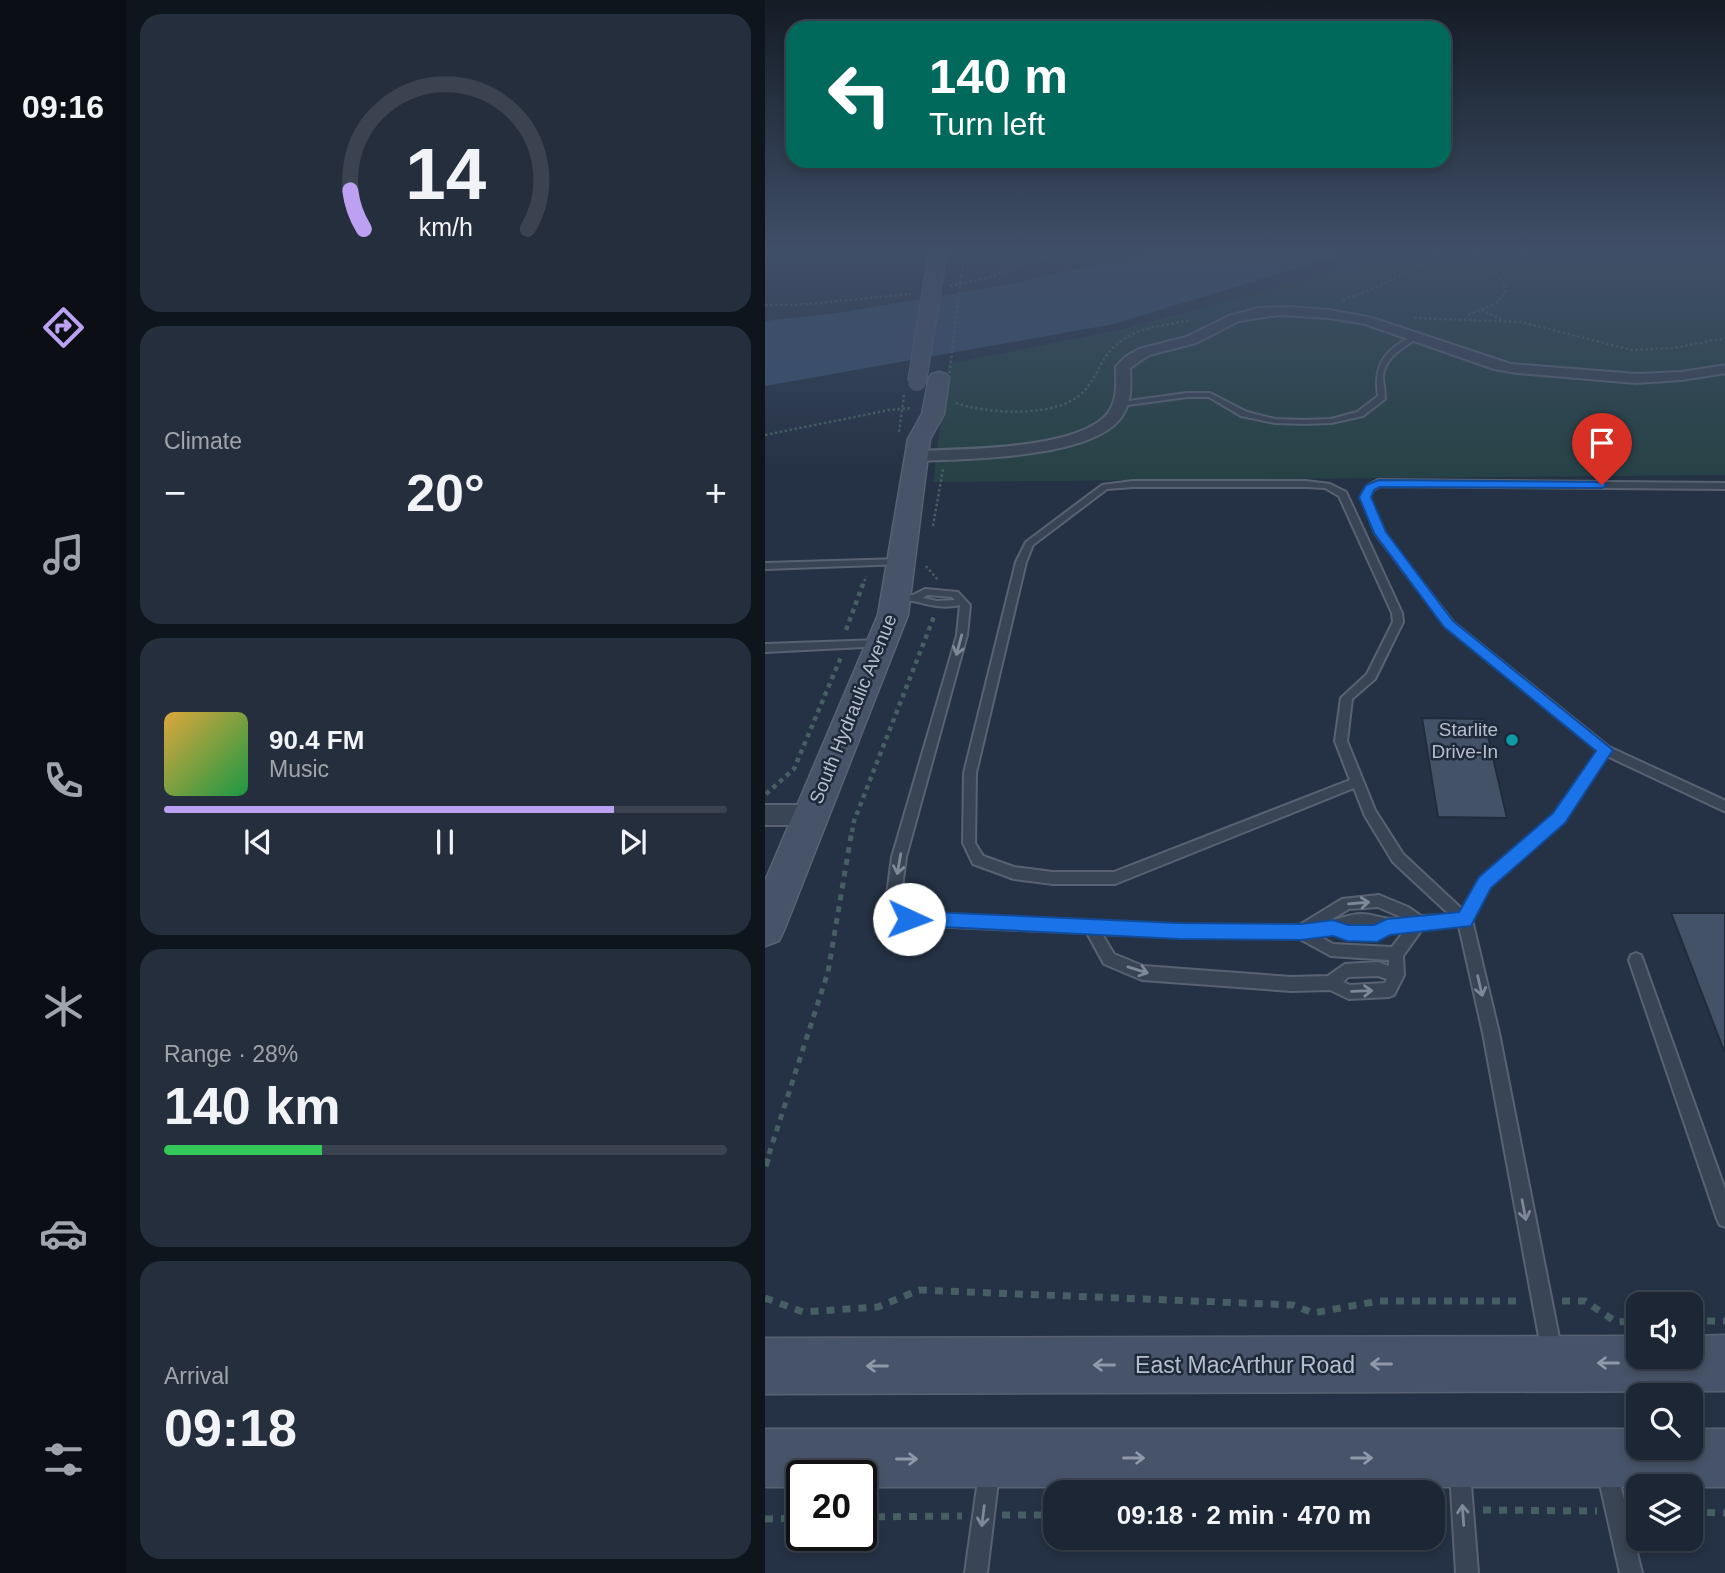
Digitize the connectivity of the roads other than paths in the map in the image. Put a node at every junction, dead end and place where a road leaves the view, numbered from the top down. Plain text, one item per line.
1 (937, 326) edge
2 (1220, 326) edge
3 (1385, 326) edge
4 (1415, 337) junction
5 (942, 353) dead end
6 (1725, 369) edge
7 (932, 382) junction
8 (1121, 404) junction
9 (920, 447) junction
10 (1725, 486) edge
11 (914, 558) junction
12 (765, 566) edge
13 (905, 598) junction
14 (881, 644) junction
15 (765, 648) edge
16 (1605, 750) junction
17 (1357, 782) junction
18 (1725, 807) edge
19 (765, 815) edge
20 (811, 815) junction
21 (1465, 920) junction
22 (1419, 922) junction
23 (1091, 927) junction
24 (765, 928) edge
25 (1301, 932) junction
26 (1396, 954) junction
27 (1636, 960) dead end
28 (1397, 975) junction
29 (1331, 983) junction
30 (1725, 1219) edge
31 (1554, 1363) junction
32 (1725, 1363) edge
33 (765, 1366) edge
34 (765, 1458) edge
35 (1725, 1458) edge
36 (991, 1459) junction
37 (1461, 1484) junction
38 (1611, 1485) junction
39 (976, 1573) edge
40 (1467, 1573) edge
41 (1631, 1573) edge

1 - 7 street, South Hydraulic Avenue, bridge
2 - 8 street
3 - 4 street
4 - 6 street
4 - 8 lane
5 - 7 street, South Hydraulic Avenue
7 - 9 street, South Hydraulic Avenue
7 - 9 street, South Hydraulic Avenue
8 - 9 street
9 - 11 street, South Hydraulic Avenue
10 - 16 lane
11 - 12 lane
11 - 13 street, South Hydraulic Avenue
13 - 14 street, South Hydraulic Avenue
13 -> 23 lane
14 - 15 lane
14 - 20 street, South Hydraulic Avenue
16 - 18 lane
16 - 21 lane
17 - 17 lane
17 - 21 lane
19 - 20 street
20 - 24 street, South Hydraulic Avenue
21 - 22 lane
21 -> 31 lane
22 - 25 lane
25 -> 22 lane
22 - 26 lane
23 - 25 lane
23 -> 29 lane
25 - 26 lane
26 - 28 lane
27 - 30 lane
28 - 29 lane
29 -> 28 lane
32 -> 31 street, East MacArthur Road
31 -> 33 street, East MacArthur Road
34 -> 36 street
35 - 38 street
36 -> 37 street
36 -> 39 lane
37 - 38 street
40 -> 37 lane
38 - 41 lane

